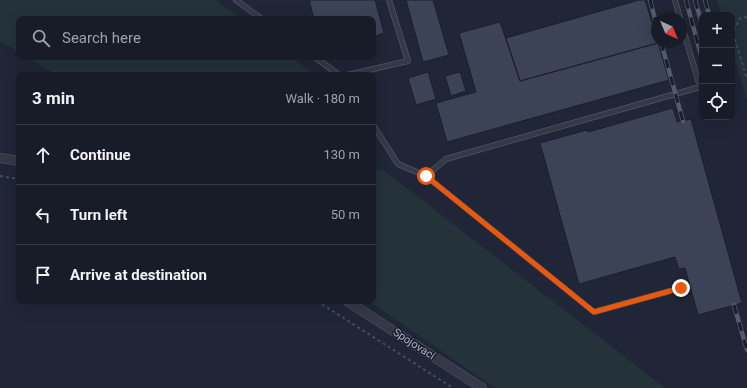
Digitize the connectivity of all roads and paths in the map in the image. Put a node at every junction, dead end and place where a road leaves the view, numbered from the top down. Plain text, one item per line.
1 (236, 0) edge
2 (389, 0) edge
3 (675, 0) edge
4 (678, 12) edge
5 (258, 16) edge
6 (747, 17) edge
7 (687, 43) edge
8 (319, 60) edge
9 (335, 72) edge
10 (360, 72) edge
11 (747, 78) edge
12 (376, 130) edge
13 (0, 158) edge
14 (16, 161) edge
15 (0, 176) edge
16 (426, 176) junction
17 (16, 179) edge
18 (681, 288) dead end
19 (322, 304) edge
20 (352, 304) edge
21 (452, 388) edge
22 (482, 388) edge

1 - 5 lane
2 - 10 lane
3 - 4 lane
6 - 11 path
7 - 16 lane
8 - 9 lane
12 - 16 lane
13 - 14 street
15 - 17 path
16 - 18 lane
19 - 21 path
20 - 22 street, Spojovací

